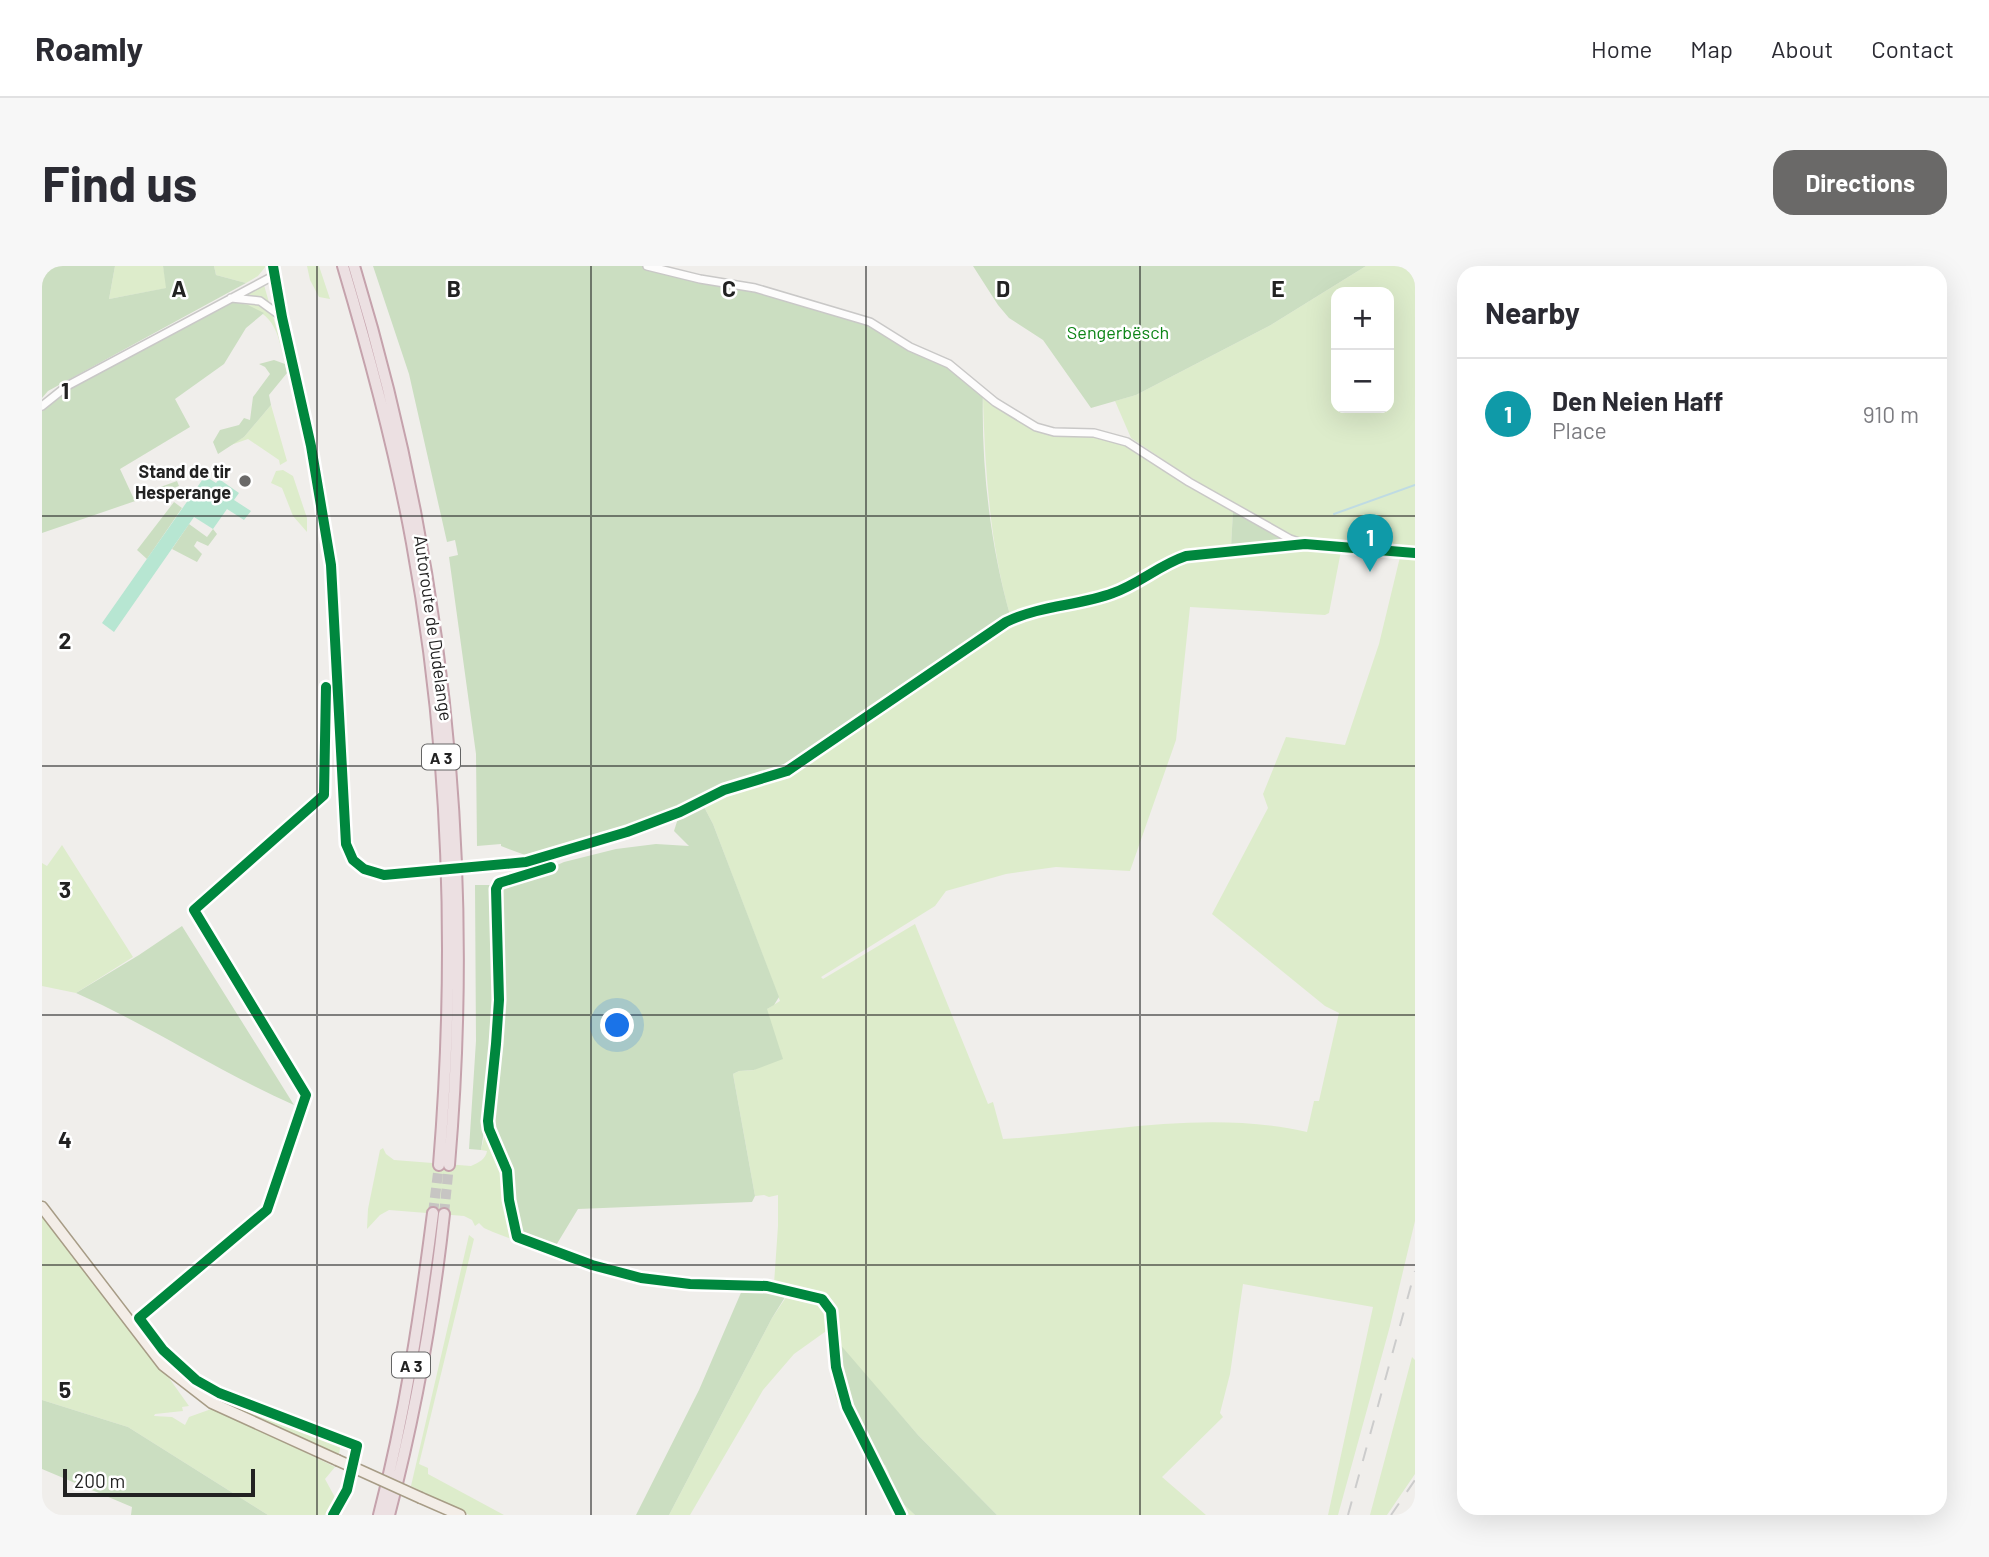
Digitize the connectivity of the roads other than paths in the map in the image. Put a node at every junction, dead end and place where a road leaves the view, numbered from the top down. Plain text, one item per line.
1 (273, 266) edge
2 (343, 266) edge
3 (354, 266) edge
4 (647, 266) edge
5 (275, 275) junction
6 (230, 298) junction
7 (282, 317) junction
8 (295, 369) dead end
9 (42, 405) edge
10 (1415, 552) edge
11 (42, 1207) edge
12 (379, 1515) edge
13 (389, 1515) edge
14 (460, 1515) edge

1 - 5 street
2 - 3 highway, Autoroute de Dudelange / A 3
4 - 10 street
5 - 6 street
5 - 7 street
6 - 7 street
6 - 9 street
7 - 8 street
11 - 14 main road, bridge
12 - 13 highway, A 3

